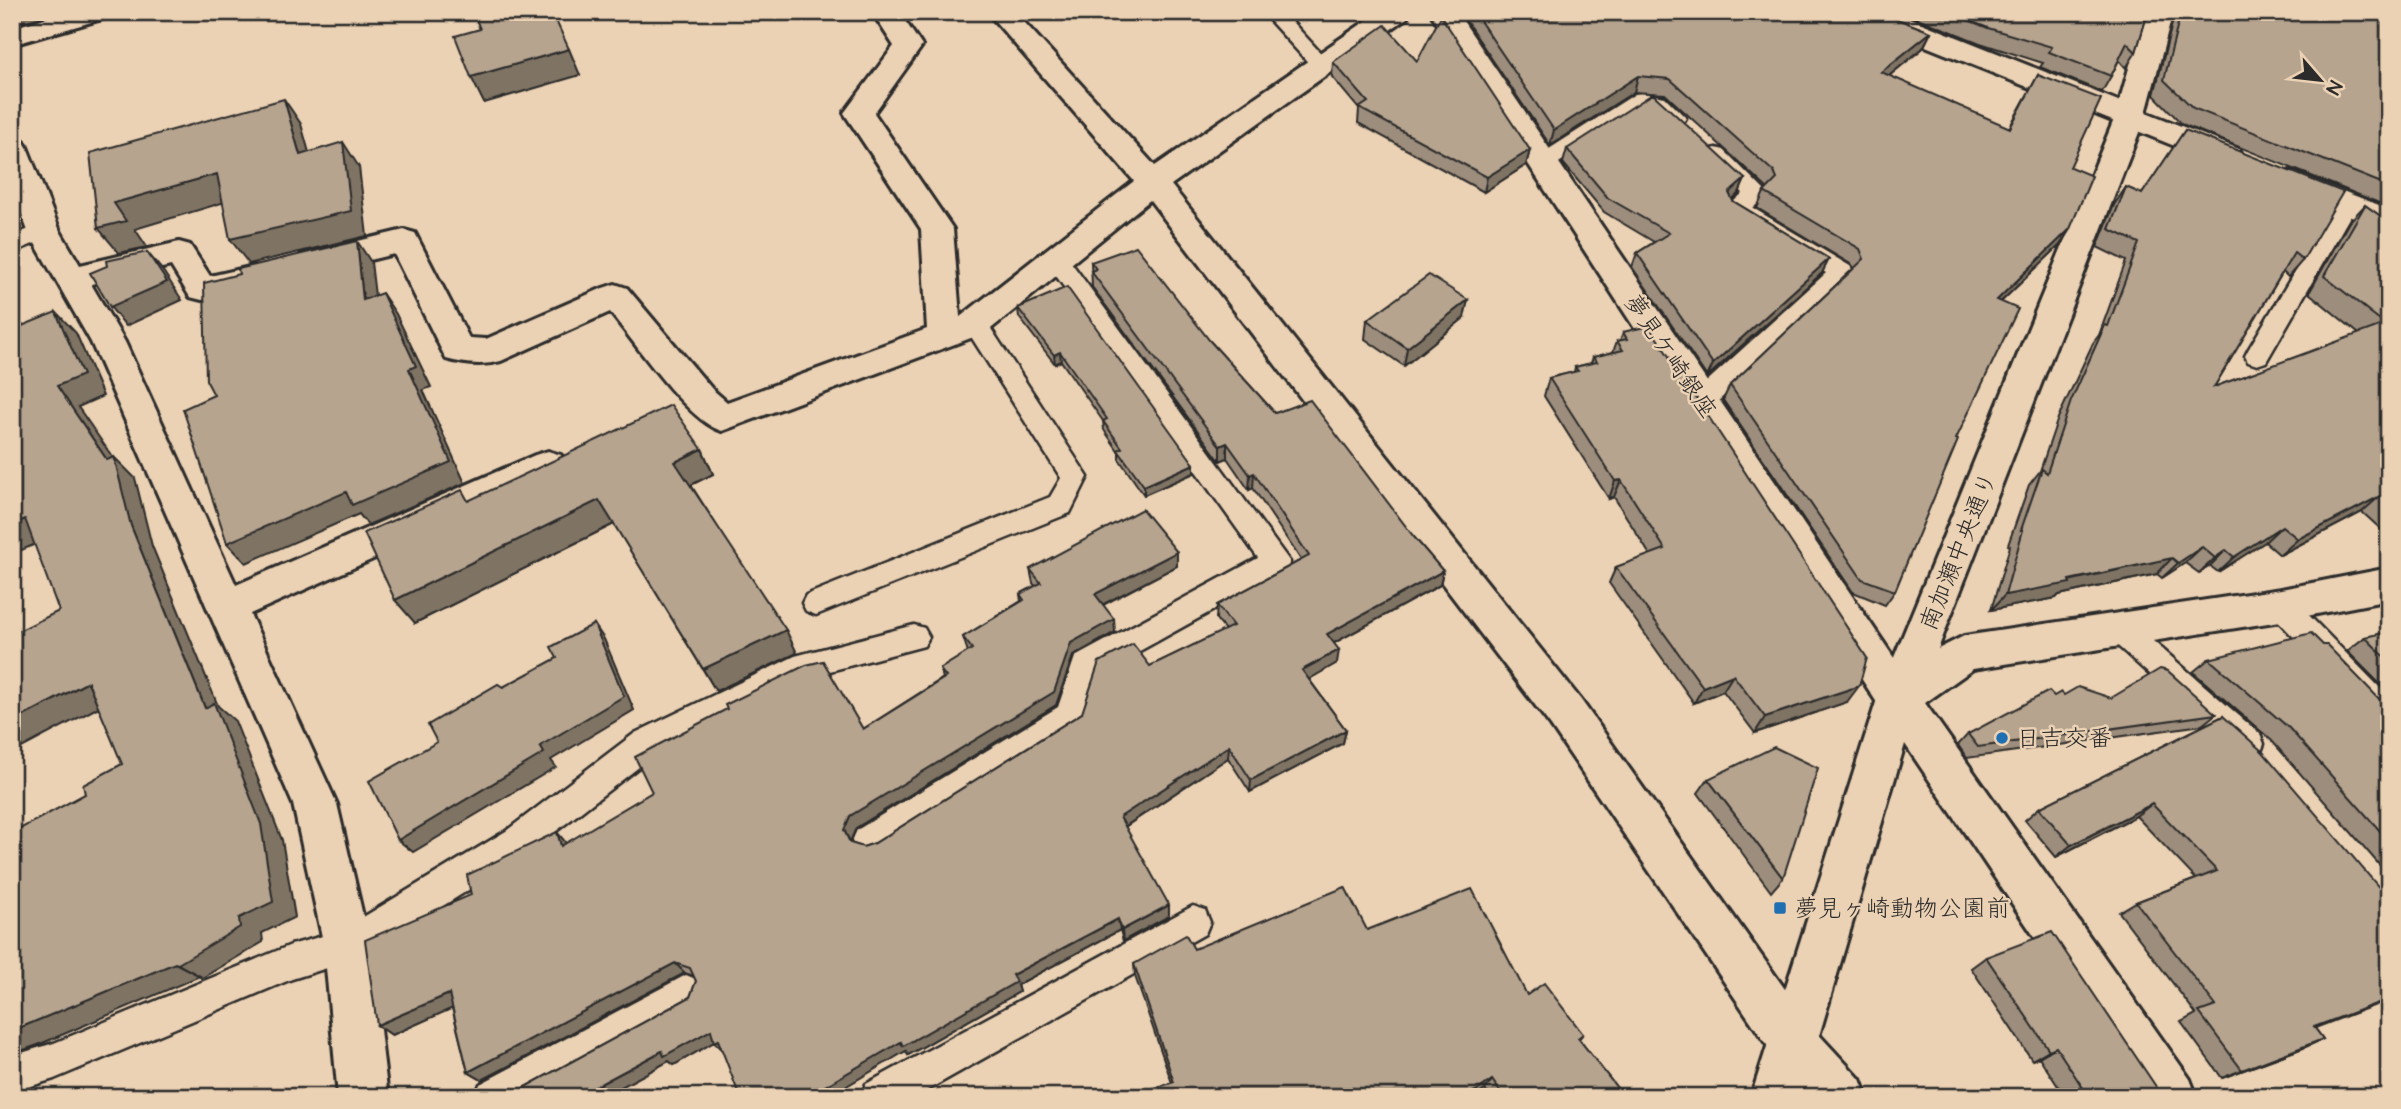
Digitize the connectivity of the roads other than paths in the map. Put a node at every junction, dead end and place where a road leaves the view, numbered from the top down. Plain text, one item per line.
1 (95, 12) edge
2 (885, 12) edge
3 (1000, 12) edge
4 (1272, 12) edge
5 (1397, 12) edge
6 (1443, 12) edge
7 (1874, 12) edge
8 (2159, 12) edge
9 (12, 37) edge
10 (1322, 66) junction
11 (2130, 117) junction
12 (13, 150) edge
13 (1543, 163) junction
14 (1154, 184) junction
15 (2346, 204) junction
16 (2389, 221) edge
17 (28, 238) edge
18 (1057, 260) junction
19 (71, 278) junction
20 (960, 331) junction
21 (2257, 356) dead end
22 (700, 398) junction
23 (1701, 402) junction
24 (662, 415) edge
25 (585, 448) edge
26 (2389, 584) edge
27 (816, 603) dead end
28 (2281, 605) junction
29 (228, 606) junction
30 (2120, 630) junction
31 (914, 637) dead end
32 (1898, 699) junction
33 (2389, 718) edge
34 (2268, 763) edge
35 (868, 841) dead end
36 (1193, 922) dead end
37 (347, 946) junction
38 (686, 992) dead end
39 (1794, 1043) junction
40 (12, 1074) edge
41 (363, 1097) edge
42 (493, 1097) edge
43 (879, 1097) edge
44 (1776, 1097) edge
45 (1842, 1097) edge
46 (2172, 1097) edge

1 - 9 street
2 - 20 street
3 - 14 street
4 - 10 lane
5 - 10 street
6 - 13 street, 夢見ケ崎銀座
7 - 11 street
8 - 11 street, 南加瀬中央通り
10 - 14 street
11 - 15 street
11 - 32 street, 南加瀬中央通り
12 - 17 street
13 - 23 street, 夢見ケ崎銀座
13 - 23 lane
14 - 18 street
14 - 39 street
15 - 16 street
15 - 21 lane
17 - 19 street
18 - 20 street
18 - 35 lane
19 - 22 street
19 - 29 street
20 - 22 street
20 - 27 lane
22 - 24 street
23 - 32 street, 夢見ケ崎銀座
25 - 29 street
26 - 28 street
28 - 30 street
28 - 33 lane
29 - 37 street
30 - 32 street
30 - 34 lane
31 - 37 lane
32 - 39 street, 南加瀬中央通り
32 - 46 street, 夢見ケ崎銀座
36 - 43 lane
37 - 40 lane
37 - 41 street
38 - 42 lane
39 - 44 street, 南加瀬中央通り
39 - 45 street

